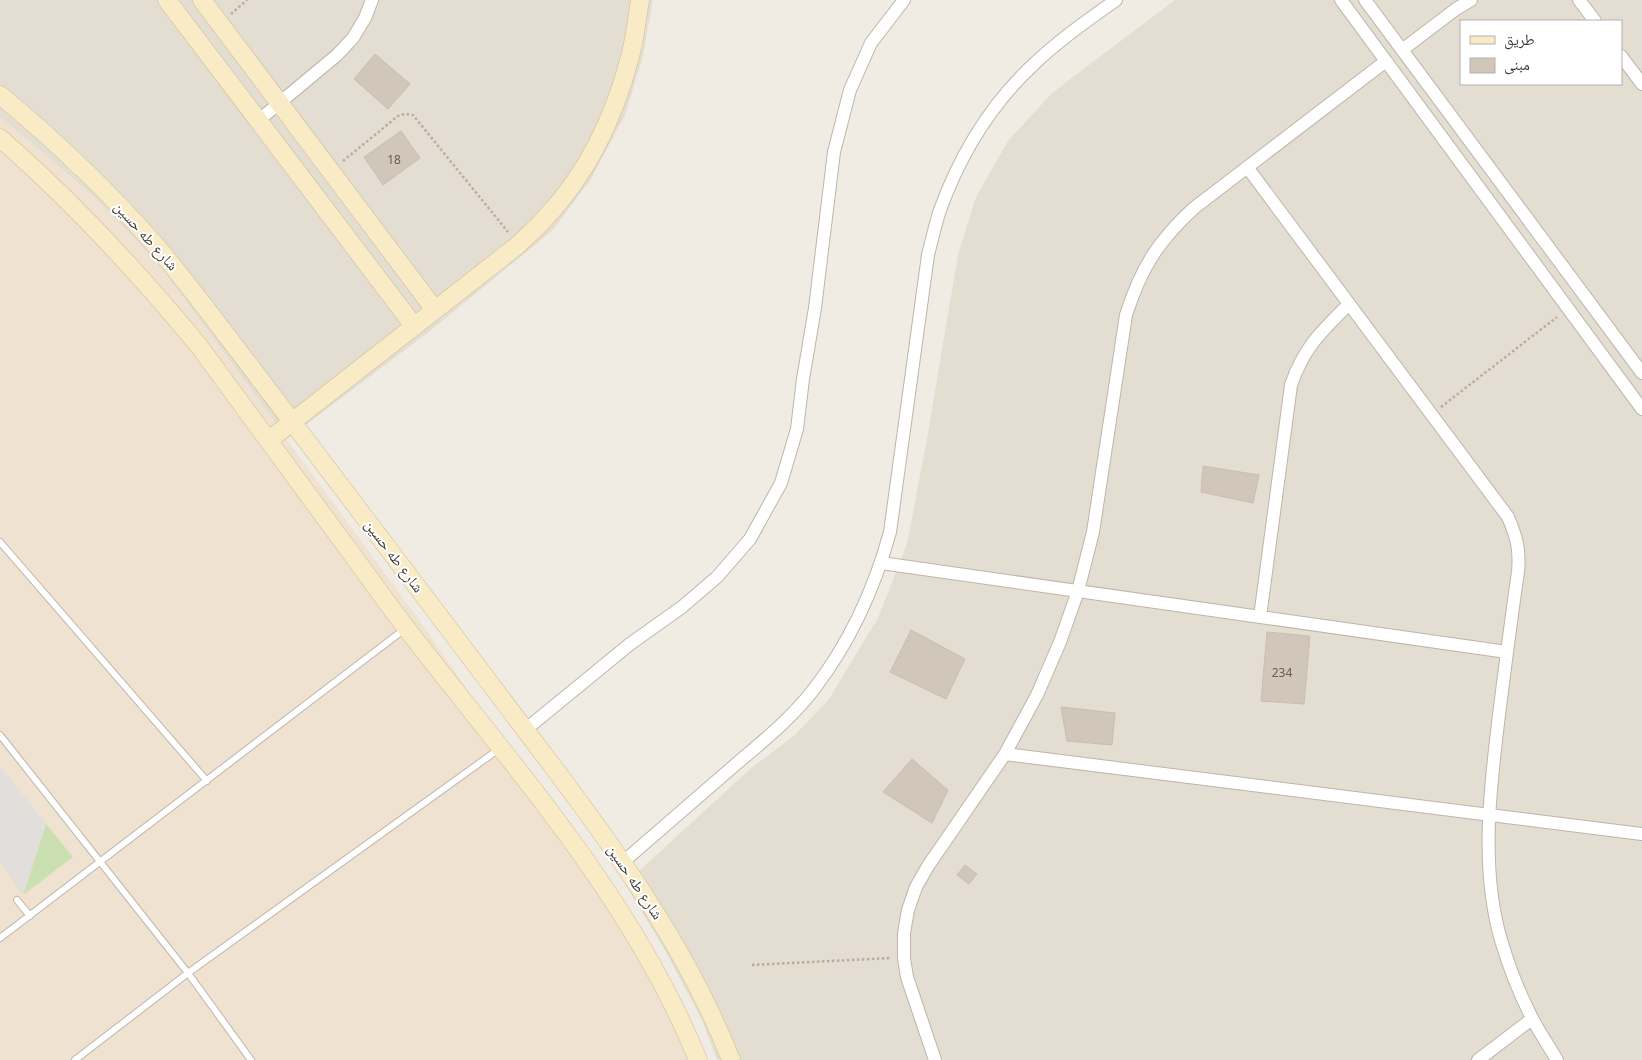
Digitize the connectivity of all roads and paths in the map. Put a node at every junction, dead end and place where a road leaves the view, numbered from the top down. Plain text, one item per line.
1 (167, 0) edge
2 (202, 0) edge
3 (372, 0) edge
4 (640, 0) edge
5 (904, 0) edge
6 (1116, 0) edge
7 (1341, 0) edge
8 (1365, 0) edge
9 (1472, 0) edge
10 (1580, 0) edge
11 (1594, 20) edge
12 (1402, 50) junction
13 (1622, 57) edge
14 (1386, 61) junction
15 (1642, 84) edge
16 (0, 95) edge
17 (279, 103) junction
18 (259, 120) junction
19 (0, 138) edge
20 (1247, 167) junction
21 (330, 171) junction
22 (518, 245) junction
23 (1349, 304) junction
24 (1568, 308) junction
25 (435, 310) junction
26 (414, 326) junction
27 (1642, 373) edge
28 (1642, 409) edge
29 (1431, 414) junction
30 (292, 421) junction
31 (269, 440) junction
32 (0, 542) edge
33 (881, 563) junction
34 (1078, 591) junction
35 (1260, 617) junction
36 (406, 628) junction
37 (1507, 652) junction
38 (526, 730) junction
39 (0, 735) edge
40 (500, 748) junction
41 (1005, 754) junction
42 (208, 782) junction
43 (1490, 814) junction
44 (1642, 834) edge
45 (623, 862) junction
46 (101, 863) junction
47 (17, 900) dead end
48 (30, 916) junction
49 (0, 938) edge
50 (904, 958) junction
51 (752, 965) dead end
52 (188, 973) junction
53 (1532, 1019) junction
54 (75, 1060) edge
55 (251, 1060) edge
56 (698, 1060) edge
57 (731, 1060) edge
58 (935, 1060) edge
59 (1478, 1060) edge
60 (1557, 1060) edge

1 - 18 main road
2 - 17 main road
3 - 17 street
4 - 22 main road
5 - 38 street
6 - 33 street
7 - 14 street
8 - 12 street
9 - 12 street
10 - 11 street
12 - 27 street
13 - 15 street
14 - 20 street
14 - 24 street
16 - 30 main road, شارع طه حسين
17 - 18 street
17 - 21 main road
18 - 26 main road
19 - 31 main road, شارع طه حسين
20 - 23 street
20 - 34 street
21 - 22 path
21 - 25 main road
22 - 25 main road
23 - 29 street
23 - 35 street
24 - 28 street
24 - 29 path
25 - 26 main road
26 - 30 main road
29 - 37 street
30 - 31 main road
30 - 38 main road, شارع طه حسين
31 - 36 main road, شارع طه حسين
32 - 42 lane
33 - 34 street
33 - 45 street
34 - 35 street
34 - 41 street
35 - 37 street
36 - 40 main road, شارع طه حسين
36 - 42 lane
37 - 43 street
38 - 45 main road, شارع طه حسين
39 - 46 lane
40 - 52 lane
40 - 56 main road, شارع طه حسين
41 - 43 street
41 - 50 street
42 - 46 lane
43 - 44 street
43 - 53 street
45 - 57 main road, شارع طه حسين
46 - 48 lane
46 - 52 lane
47 - 48 lane
48 - 49 lane
50 - 51 path
50 - 58 street
52 - 54 lane
52 - 55 lane
53 - 59 street
53 - 60 street

